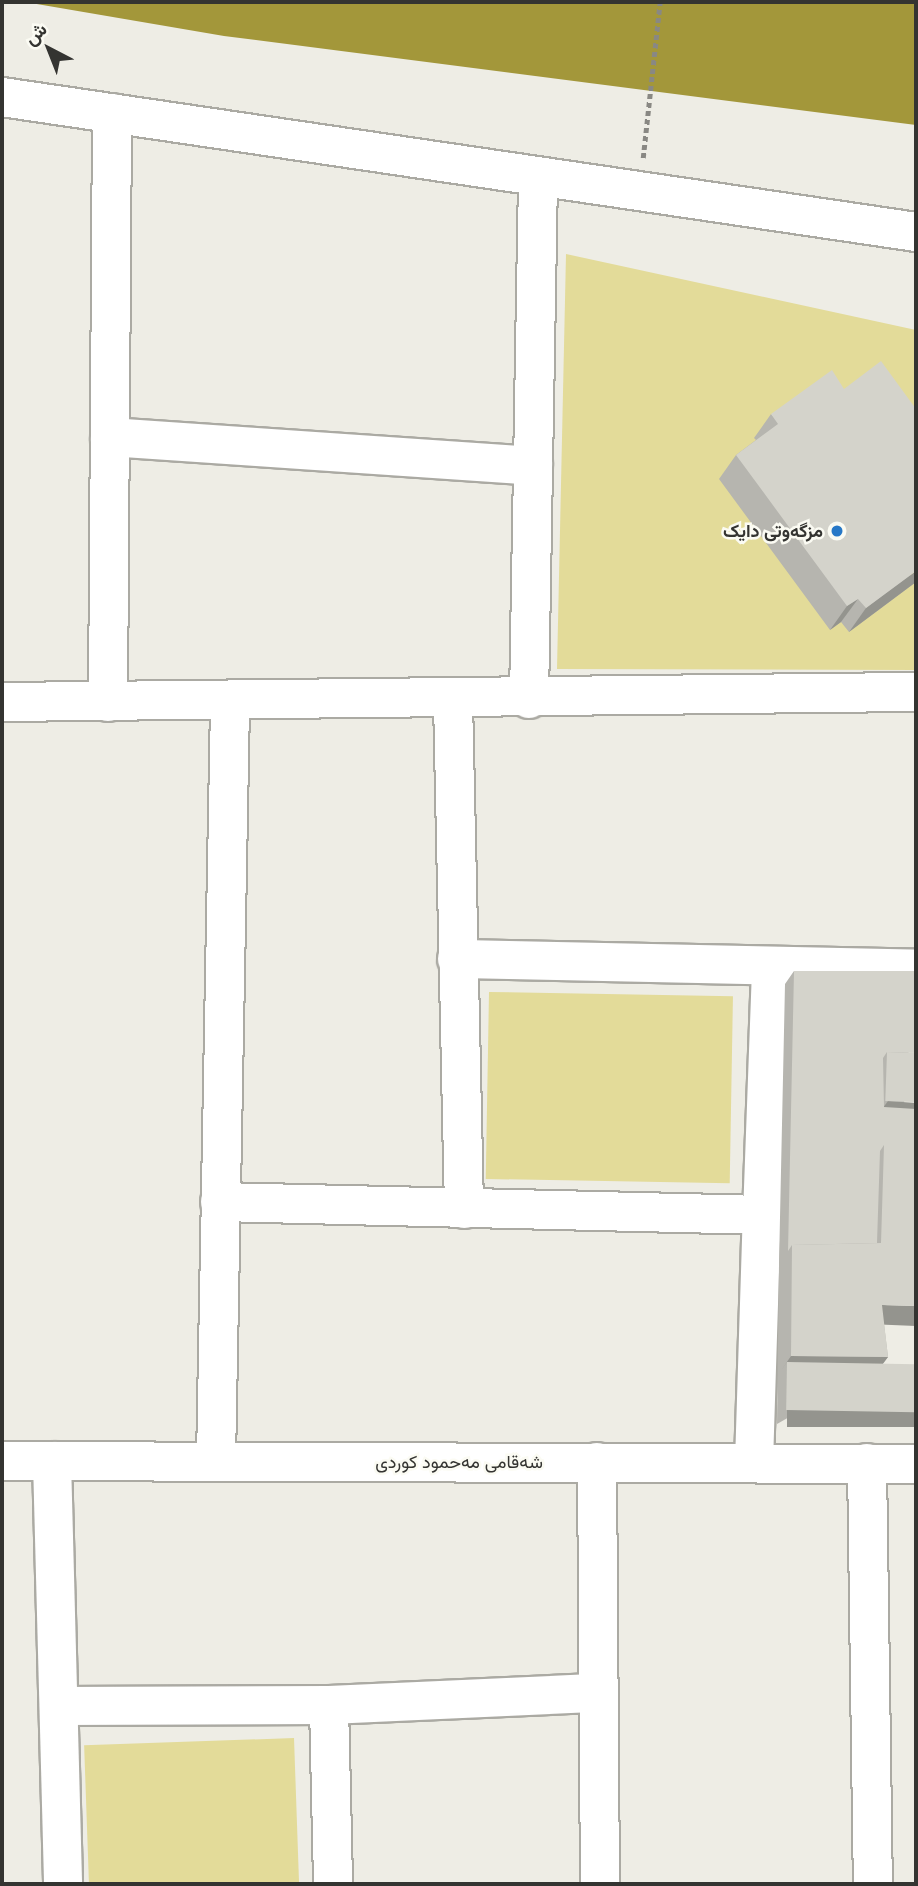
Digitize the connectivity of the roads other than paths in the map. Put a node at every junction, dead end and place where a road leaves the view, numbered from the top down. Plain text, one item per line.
1 (2, 97) edge
2 (112, 113) junction
3 (538, 180) junction
4 (916, 232) edge
5 (110, 437) junction
6 (533, 466) junction
7 (916, 692) edge
8 (529, 699) junction
9 (453, 700) junction
10 (230, 701) junction
11 (2, 702) edge
12 (108, 702) junction
13 (457, 959) junction
14 (771, 966) junction
15 (916, 970) edge
16 (220, 1202) junction
17 (464, 1209) junction
18 (762, 1215) junction
19 (2, 1461) edge
20 (52, 1461) junction
21 (216, 1461) junction
22 (597, 1462) junction
23 (754, 1463) junction
24 (867, 1464) junction
25 (916, 1464) edge
26 (598, 1693) junction
27 (328, 1704) junction
28 (59, 1706) junction
29 (63, 1884) edge
30 (333, 1884) edge
31 (600, 1884) edge
32 (873, 1884) edge

1 - 2 street
2 - 3 street
2 - 5 street
3 - 4 street
3 - 6 street
5 - 6 street
5 - 12 street
6 - 8 street
7 - 8 street
8 - 9 street
9 - 10 street
9 - 13 street
10 - 12 street
10 - 16 street
11 - 12 street
13 - 14 street
13 - 17 street
14 - 15 street
14 - 18 street
16 - 17 street
16 - 21 street
17 - 18 street
18 - 23 street
19 - 20 street, شەقامی مەحمود کوردی
20 - 21 street, شەقامی مەحمود کوردی
20 - 28 street
21 - 22 street, شەقامی مەحمود کوردی
22 - 23 street, شەقامی مەحمود کوردی
22 - 26 street
23 - 24 street, شەقامی مەحمود کوردی
24 - 25 street, شەقامی مەحمود کوردی
24 - 32 street
26 - 27 street
26 - 31 street
27 - 28 street
27 - 30 street
28 - 29 street

